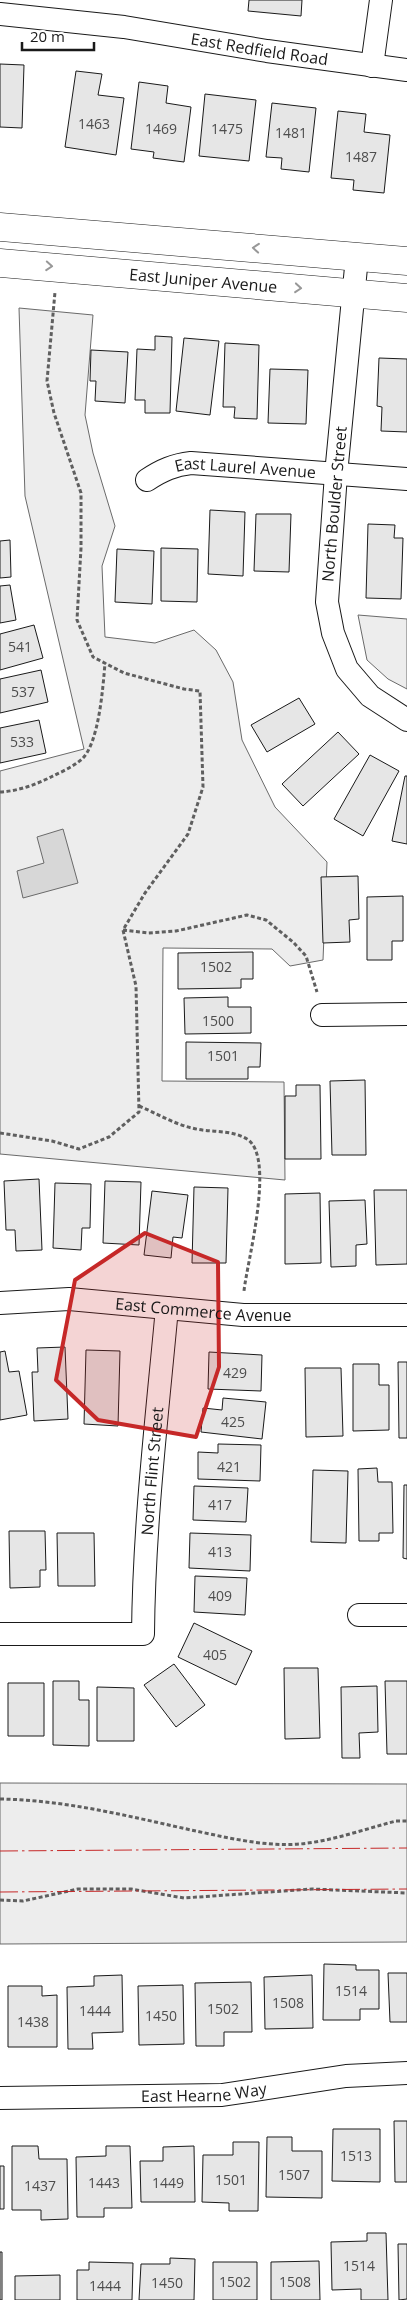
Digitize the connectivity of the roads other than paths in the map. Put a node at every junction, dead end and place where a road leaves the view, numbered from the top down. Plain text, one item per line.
1 (381, 0) edge
2 (0, 14) edge
3 (372, 66) junction
4 (407, 70) edge
5 (0, 228) edge
6 (357, 256) junction
7 (407, 260) edge
8 (0, 263) edge
9 (353, 293) junction
10 (407, 298) edge
11 (336, 474) junction
12 (147, 480) dead end
13 (407, 480) edge
14 (407, 720) edge
15 (407, 1014) edge
16 (322, 1015) road end
17 (0, 1303) edge
18 (167, 1308) junction
19 (407, 1315) edge
20 (360, 1615) dead end
21 (407, 1615) edge
22 (0, 1634) edge
23 (407, 2073) edge
24 (0, 2098) edge

1 - 3 street
2 - 3 street, East Redfield Road
3 - 4 street, East Redfield Road
6 -> 5 street
6 - 7 street
6 - 9 street, North Boulder Street
8 -> 9 street, East Juniper Avenue
9 - 10 street, East Juniper Avenue
9 - 11 street, North Boulder Street
11 - 12 street, East Laurel Avenue
11 - 13 street, East Laurel Avenue
11 - 14 street, North Boulder Street
15 - 16 street
17 - 18 street, East Commerce Avenue
18 - 19 street, East Commerce Avenue
18 - 22 street, North Flint Street
20 - 21 street
23 - 24 street, East Hearne Way

